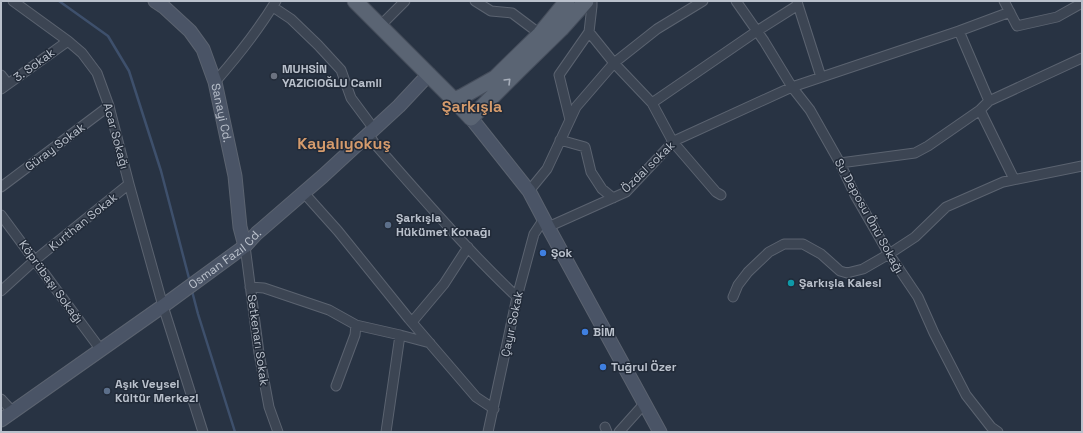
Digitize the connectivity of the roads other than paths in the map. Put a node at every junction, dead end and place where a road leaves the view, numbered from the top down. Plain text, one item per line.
1 (13, 1) edge
2 (155, 1) edge
3 (355, 1) edge
4 (405, 1) edge
5 (475, 1) edge
6 (567, 1) edge
7 (586, 1) edge
8 (592, 1) edge
9 (703, 1) edge
10 (736, 1) edge
11 (1005, 2) edge
12 (798, 3) edge
13 (1082, 3) edge
14 (274, 4) edge
15 (1010, 12) junction
16 (380, 26) junction
17 (757, 31) junction
18 (959, 31) junction
19 (589, 32) junction
20 (540, 34) junction
21 (68, 41) junction
22 (1082, 58) edge
23 (614, 63) junction
24 (429, 74) junction
25 (1, 75) edge
26 (821, 77) junction
27 (215, 82) junction
28 (4, 86) edge
29 (792, 87) junction
30 (454, 100) junction
31 (989, 101) junction
32 (652, 103) junction
33 (109, 106) junction
34 (980, 110) junction
35 (471, 118) junction
36 (570, 120) junction
37 (371, 132) junction
38 (560, 140) junction
39 (673, 142) junction
40 (840, 163) junction
41 (1082, 166) edge
42 (1014, 179) junction
43 (129, 184) junction
44 (1, 187) edge
45 (529, 191) junction
46 (304, 193) junction
47 (721, 195) dead end
48 (612, 198) junction
49 (1, 215) edge
50 (546, 223) junction
51 (245, 246) junction
52 (468, 247) junction
53 (889, 254) junction
54 (35, 260) junction
55 (250, 287) junction
56 (1, 291) edge
57 (517, 297) junction
58 (733, 297) dead end
59 (166, 304) junction
60 (412, 322) junction
61 (356, 325) junction
62 (400, 335) junction
63 (430, 343) junction
64 (101, 350) junction
65 (336, 386) dead end
66 (1, 399) edge
67 (644, 404) junction
68 (494, 409) junction
69 (12, 411) junction
70 (1, 420) edge
71 (202, 432) edge
72 (278, 432) edge
73 (386, 432) edge
74 (488, 432) edge
75 (619, 432) edge
76 (660, 432) edge
77 (665, 432) edge
78 (998, 432) edge

1 - 21 street, Acar Sokağı
2 - 27 street, Sanayi Cd.
3 - 16 main road
4 - 16 street
5 - 20 street
6 - 20 main road
35 -> 7 main road
8 - 19 street
9 - 23 street
10 - 17 street, Su Deposu Önü Sokağı
11 - 15 street
12 - 17 street
12 - 26 street
13 - 15 street
14 - 27 street
14 - 37 street
15 - 18 street, Özdal sokak
16 - 24 main road
17 - 29 street, Su Deposu Önü Sokağı
17 - 32 street
18 - 26 street, Özdal sokak
18 - 31 street
19 - 23 street
19 - 36 street
20 - 30 main road
21 - 28 street, 3. Sokak
21 - 33 street, Acar Sokağı
22 - 31 street
23 - 32 street
23 - 36 street
24 - 30 main road
24 - 37 street, Osman Fazıl Cd.
25 - 28 street
26 - 29 street, Özdal sokak
27 - 51 street, Sanayi Cd.
29 - 39 street, Özdal sokak
29 - 40 street, Su Deposu Önü Sokağı
30 - 35 main road
31 - 34 street
32 - 39 street
33 - 43 street, Acar Sokağı
33 - 44 street, Güray Sokak
34 - 40 street
34 - 42 street
35 - 45 street
36 - 38 street
37 - 46 street, Osman Fazıl Cd.
37 - 52 street
38 - 45 street
38 - 48 street
39 - 47 street
39 - 48 street, Özdal sokak
40 - 53 street, Su Deposu Önü Sokağı
41 - 42 street
42 - 53 street
43 - 54 street, Kurthan Sokak
43 - 59 street, Acar Sokağı
45 - 50 street
46 - 51 street, Osman Fazıl Cd.
46 - 60 street
48 - 50 street, Özdal sokak
49 - 54 street, Köprübaşı Sokağı
50 - 57 street, Çayır Sokak
50 - 67 street
51 - 55 street, Setkenarı Sokak
51 - 59 street, Osman Fazıl Cd.
52 - 57 street
52 - 60 street
53 - 58 street
53 - 78 street, Su Deposu Önü Sokağı
54 - 56 street, Kurthan Sokak
54 - 64 street, Köprübaşı Sokağı
55 - 61 street
55 - 72 street, Setkenarı Sokak
57 - 68 street, Çayır Sokak
59 - 64 street, Osman Fazıl Cd.
59 - 71 street
60 - 63 street
61 - 62 street
61 - 65 street
62 - 63 street
62 - 73 street
63 - 68 street
64 - 69 street, Osman Fazıl Cd.
66 - 69 street
67 - 75 street
67 - 76 street
67 - 77 street
68 - 74 street, Çayır Sokak
69 - 70 street, Osman Fazıl Cd.

